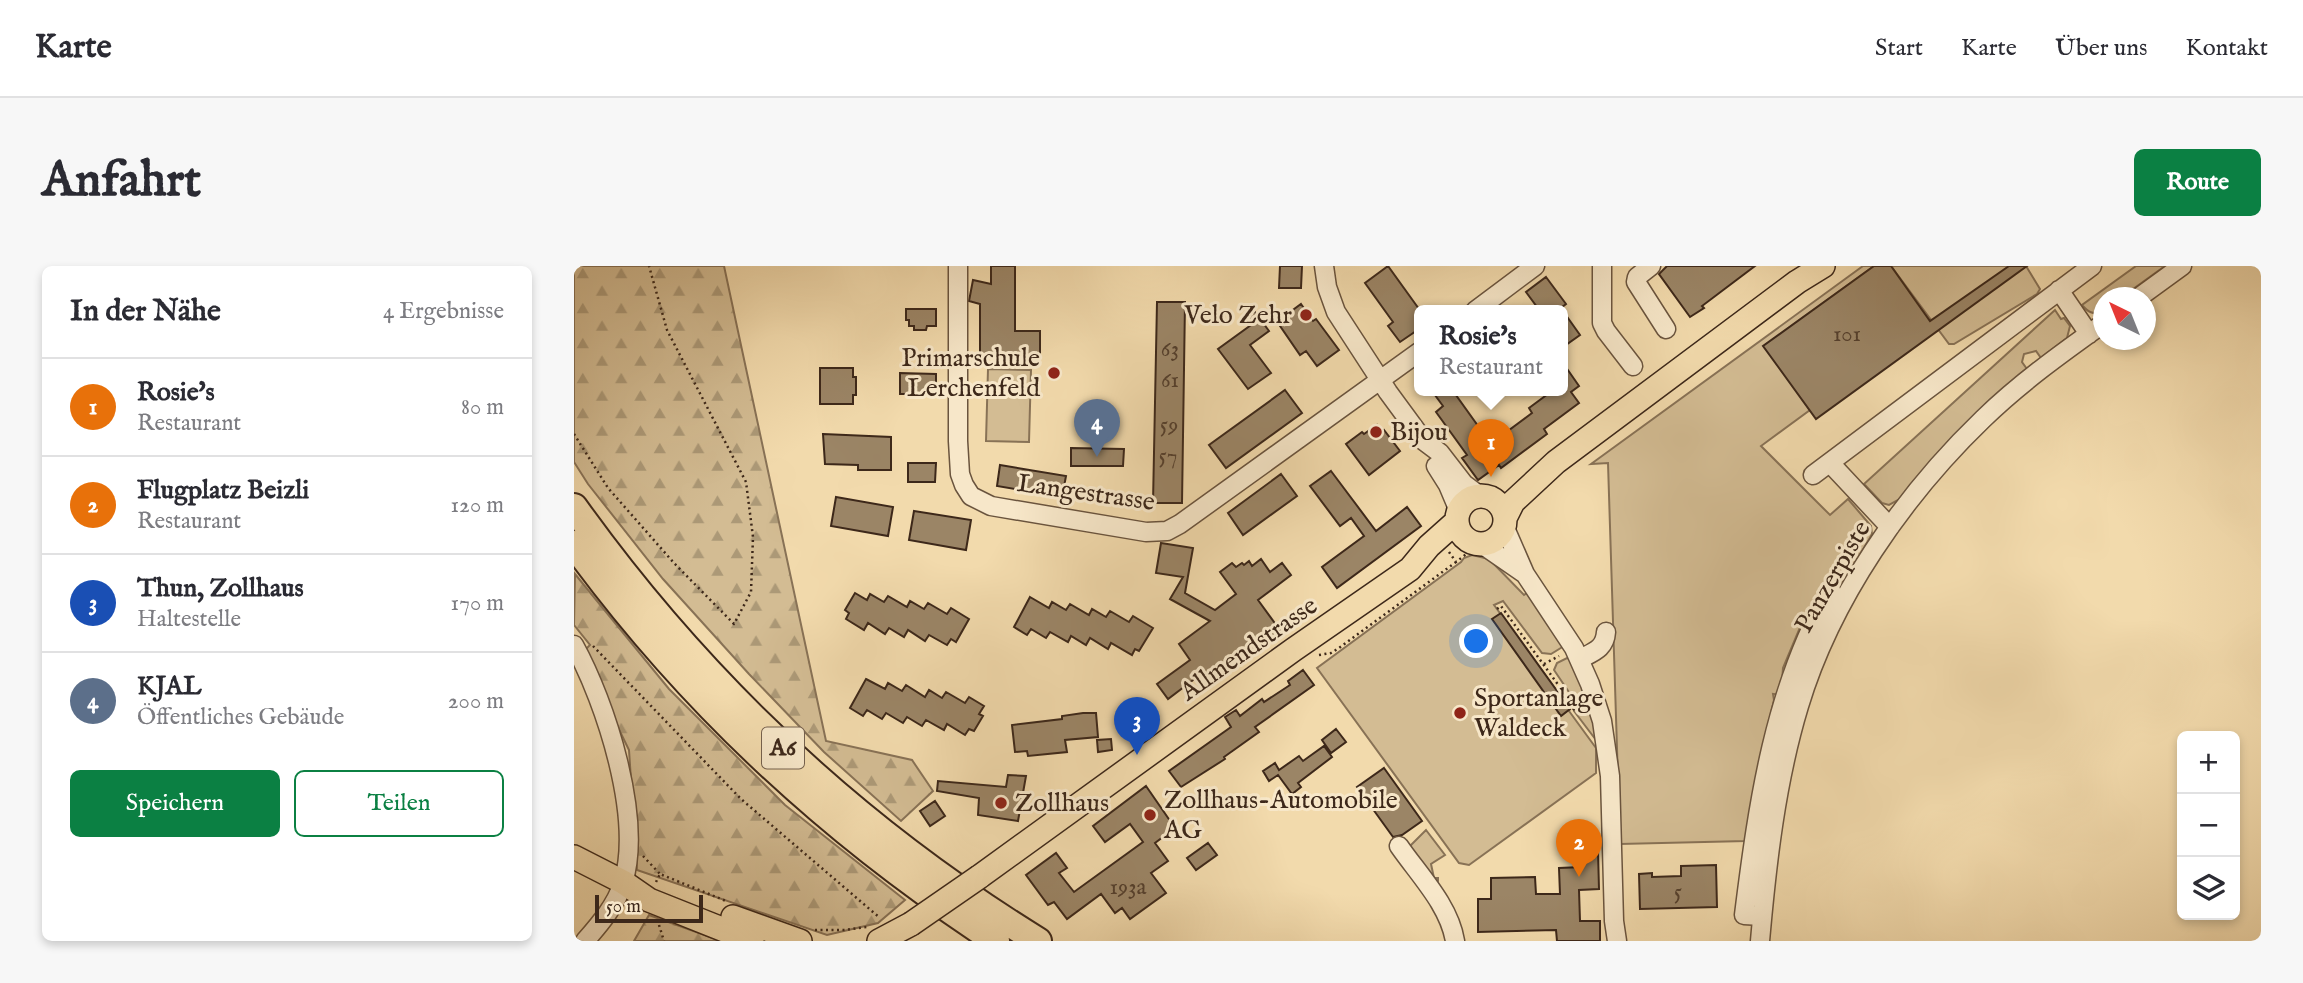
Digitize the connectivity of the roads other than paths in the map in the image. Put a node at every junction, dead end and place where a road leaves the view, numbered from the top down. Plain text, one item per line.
1 (958, 266) edge
2 (1324, 266) edge
3 (1535, 266) edge
4 (1602, 266) edge
5 (1651, 266) edge
6 (2092, 266) edge
7 (2182, 266) edge
8 (1819, 267) edge
9 (2153, 287) edge
10 (2059, 290) junction
11 (1483, 305) edge
12 (1666, 329) dead end
13 (2093, 331) edge
14 (2089, 334) junction
15 (1414, 356) edge
16 (1633, 366) dead end
17 (1381, 380) junction
18 (1424, 441) junction
19 (1556, 462) junction
20 (1830, 463) junction
21 (1813, 475) dead end
22 (1484, 496) junction
23 (574, 507) edge
24 (1458, 516) junction
25 (1505, 522) junction
26 (1890, 527) junction
27 (574, 544) edge
28 (1476, 544) junction
29 (1410, 569) junction
30 (1525, 574) junction
31 (1831, 590) dead end
32 (1606, 632) dead end
33 (579, 642) edge
34 (1580, 659) junction
35 (1399, 846) dead end
36 (574, 857) edge
37 (623, 882) junction
38 (1762, 916) junction
39 (891, 933) edge
40 (585, 941) edge
41 (752, 941) edge
42 (800, 941) edge
43 (996, 941) edge
44 (1038, 941) edge
45 (1455, 941) edge
46 (1617, 941) edge
47 (1760, 941) edge

1 - 17 street, Langestrasse
2 - 17 street
3 - 11 street
4 - 16 street
5 - 12 street
6 - 10 street
7 - 9 street
8 - 19 main road
10 - 14 street
10 - 20 street
13 - 14 street, Panzerpiste
14 - 26 street, Panzerpiste
15 - 17 street, Langestrasse
17 - 18 street
18 - 22 street
18 - 24 street
19 - 22 main road
19 - 25 main road
20 - 21 street
20 - 26 street
22 - 24 main road
22 - 25 main road
23 - 44 highway, A6
24 - 28 main road
24 - 29 main road, Allmendstrasse
25 - 28 main road
25 - 30 street
26 - 38 street, Panzerpiste
27 - 43 highway, A6
28 - 29 main road, Allmendstrasse
28 - 30 street
29 - 39 main road, Allmendstrasse, bridge
30 - 34 street
31 - 38 street
32 - 34 street
33 - 37 street
34 - 46 street
35 - 45 street
36 - 37 main road
37 - 40 street
37 - 41 main road
37 - 42 main road
38 - 47 street, Panzerpiste

